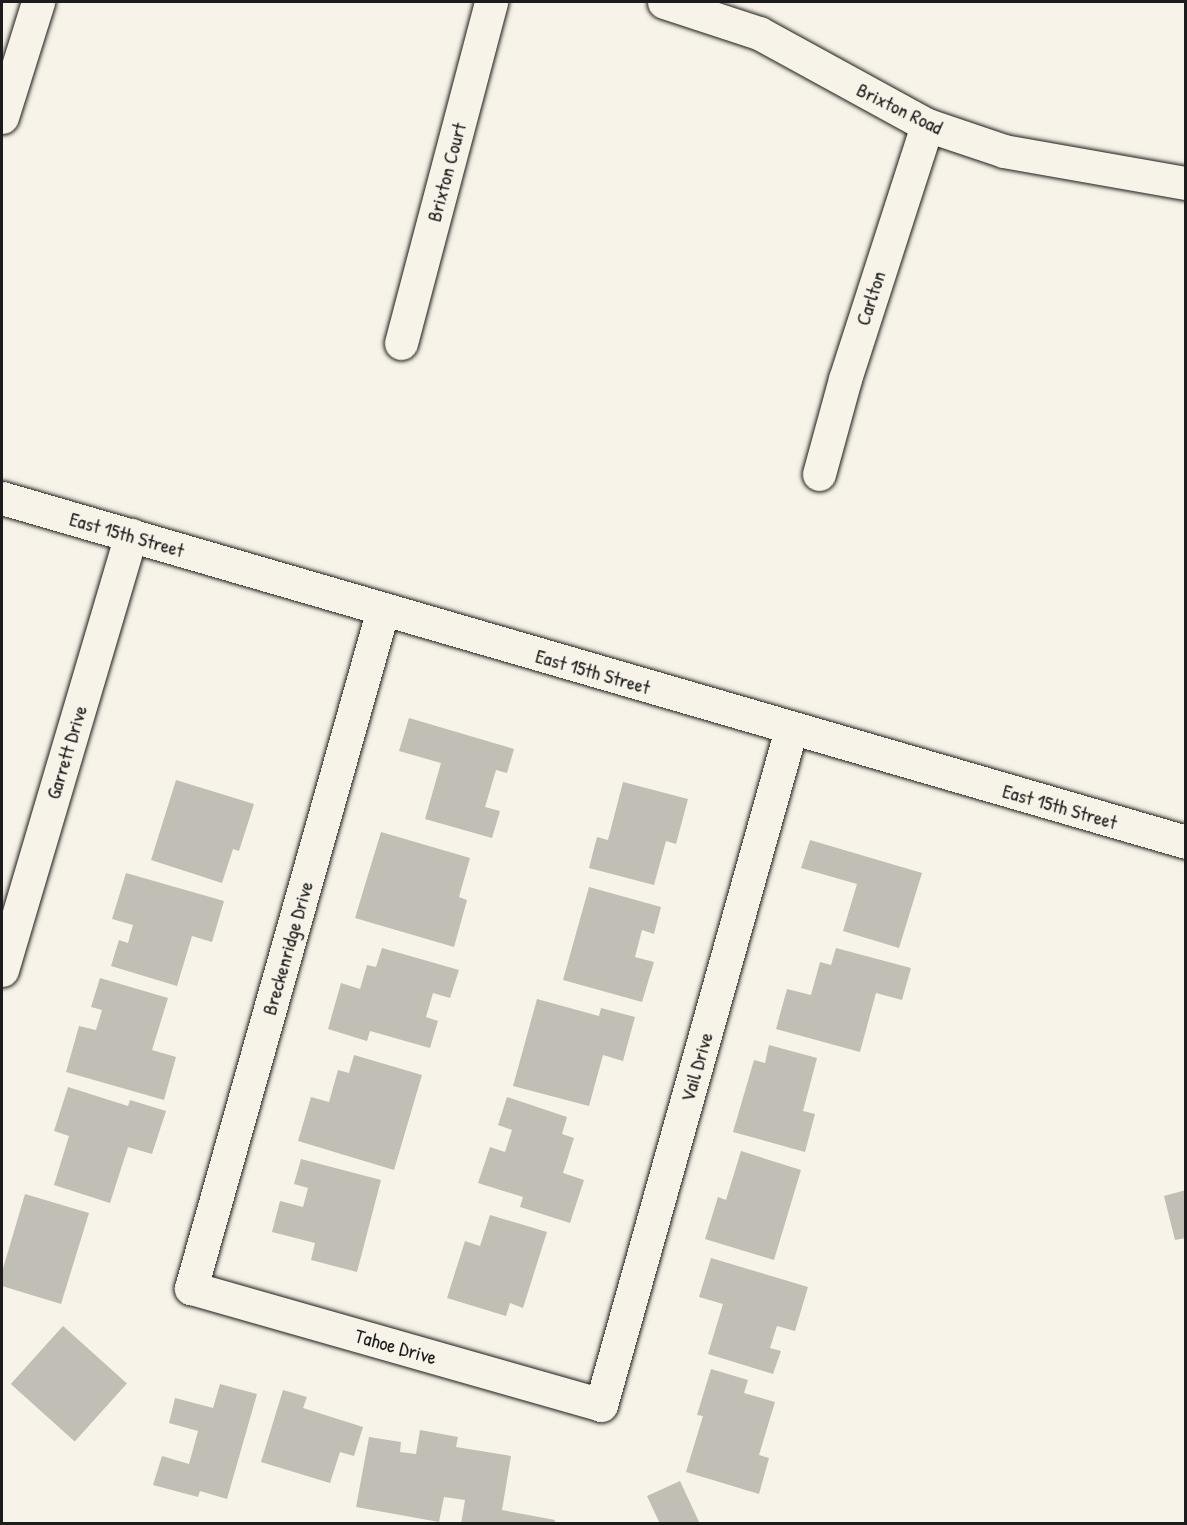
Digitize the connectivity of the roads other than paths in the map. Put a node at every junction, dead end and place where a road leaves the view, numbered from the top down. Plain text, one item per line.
1 (38, 2) edge
2 (491, 2) edge
3 (664, 2) edge
4 (2, 117) edge
5 (927, 125) junction
6 (1185, 183) edge
7 (401, 343) dead end
8 (819, 474) dead end
9 (2, 498) edge
10 (131, 535) junction
11 (383, 609) junction
12 (791, 729) junction
13 (1185, 842) edge
14 (2, 970) edge
15 (191, 1288) joint
16 (601, 1405) joint

1 - 4 street
2 - 7 street, Brixton Court
3 - 5 street, Brixton Road
5 - 6 street, Brixton Road
5 - 8 street, Carlton
9 - 10 street, East 15th Street
10 - 11 street, East 15th Street
10 - 14 street, Garrett Drive
11 - 12 street, East 15th Street
11 - 15 street, Breckenridge Drive
12 - 13 street, East 15th Street
12 - 16 street, Vail Drive
15 - 16 street, Tahoe Drive

